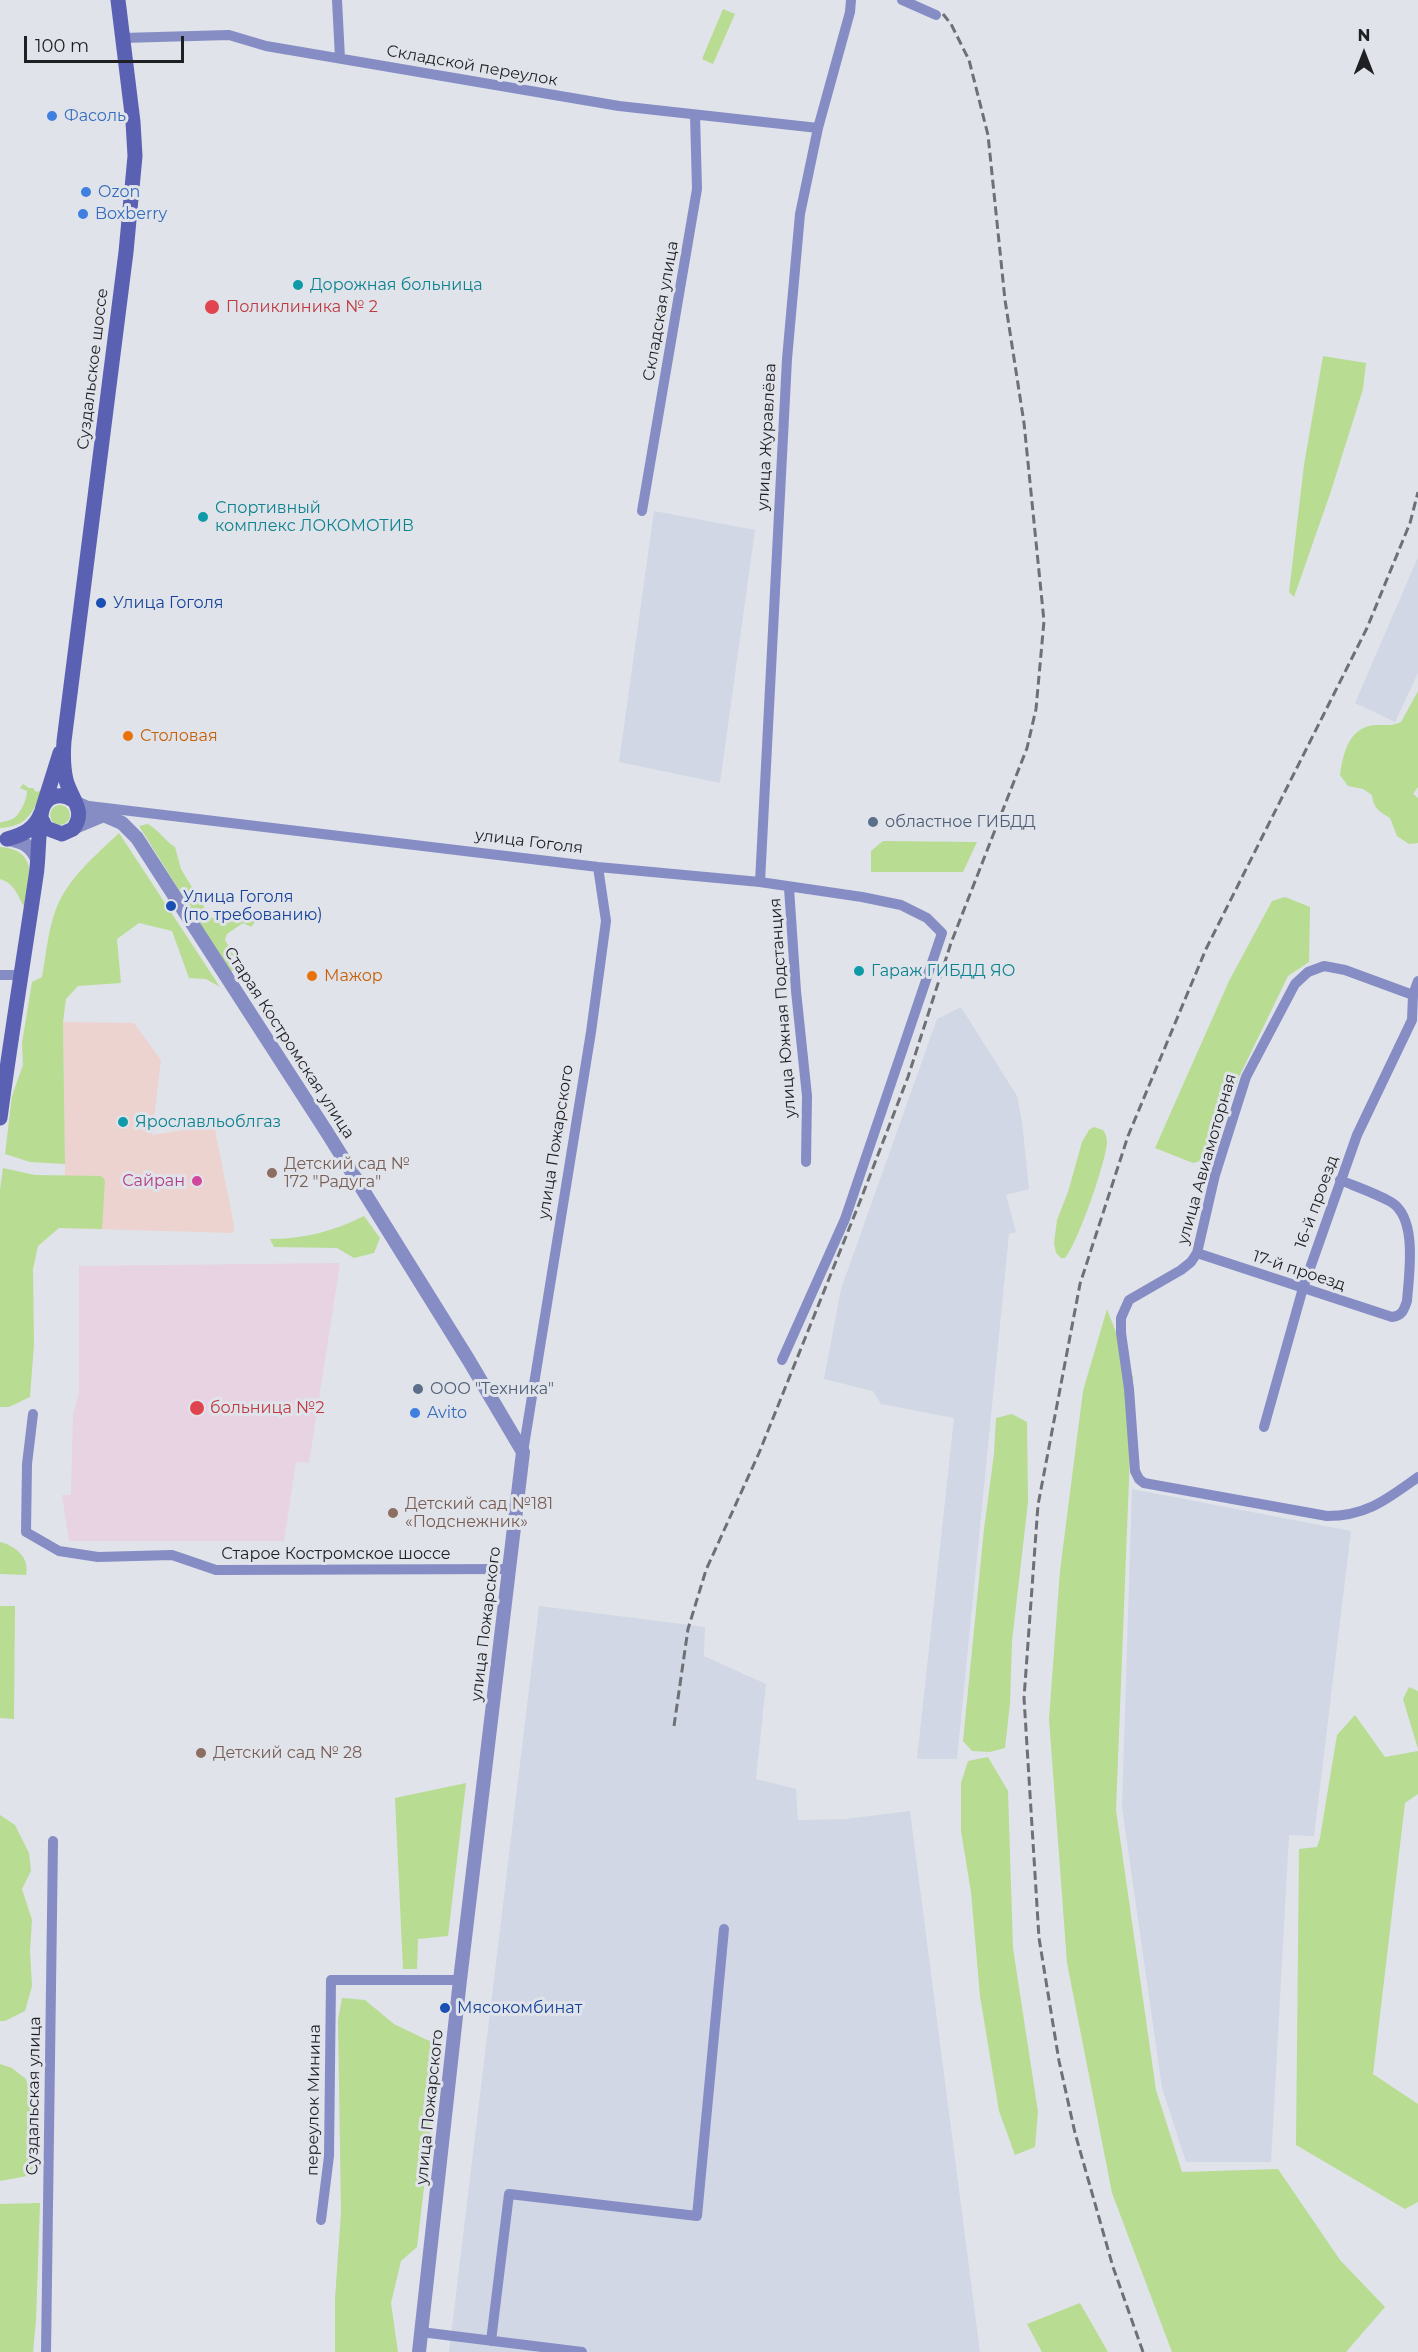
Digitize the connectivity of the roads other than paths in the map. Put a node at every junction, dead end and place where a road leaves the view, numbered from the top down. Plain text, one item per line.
1 (118, 0) edge
2 (337, 0) edge
3 (851, 0) edge
4 (902, 0) edge
5 (936, 15) dead end
6 (122, 38) junction
7 (340, 58) junction
8 (694, 115) junction
9 (818, 128) junction
10 (642, 511) dead end
11 (64, 741) junction
12 (77, 802) junction
13 (124, 809) junction
14 (42, 813) junction
15 (106, 814) junction
16 (68, 831) junction
17 (40, 836) junction
18 (4, 839) edge
19 (38, 862) junction
20 (598, 867) junction
21 (760, 882) junction
22 (789, 888) junction
23 (0, 975) edge
24 (21, 975) junction
25 (1418, 981) edge
26 (1413, 995) junction
27 (1415, 1022) edge
28 (0, 1116) edge
29 (806, 1162) dead end
30 (1340, 1180) junction
31 (1197, 1252) junction
32 (1303, 1288) junction
33 (782, 1360) dead end
34 (33, 1414) dead end
35 (1264, 1427) dead end
36 (523, 1452) junction
37 (1418, 1477) edge
38 (509, 1569) junction
39 (53, 1841) dead end
40 (724, 1929) dead end
41 (460, 1980) junction
42 (321, 2220) dead end
43 (422, 2332) junction
44 (491, 2341) junction
45 (46, 2352) edge
46 (419, 2352) edge
47 (582, 2352) edge

1 - 6 main road, Суздальское шоссе
2 - 7 street
3 - 9 street, улица Журавлёва
4 - 5 street
6 - 7 street, Складской переулок
6 - 11 main road, Суздальское шоссе
7 - 8 street, Складской переулок
8 - 9 street, Складской переулок
8 - 10 street, Складская улица
9 - 21 street, улица Журавлёва
11 - 12 main road, Суздальское шоссе
11 - 14 main road, Суздальское шоссе
12 - 13 street, улица Гоголя
12 - 14 main road
12 - 15 street, Старая Костромская улица
12 - 16 main road
13 - 15 street, улица Гоголя
13 - 20 street, улица Гоголя
14 - 16 main road
14 - 17 main road, Суздальское шоссе
14 - 18 main road
15 - 16 street, улица Гоголя
15 - 36 street, Старая Костромская улица
16 - 17 street, улица Гоголя
16 - 19 main road, Суздальское шоссе
17 - 18 street, улица Гоголя
17 - 19 main road, Суздальское шоссе
18 - 19 street
19 - 24 main road, Суздальское шоссе
20 - 21 street, улица Гоголя
20 - 36 street, улица Пожарского
21 - 22 street, улица Гоголя
22 - 29 street, улица Южная Подстанция
22 - 33 street, улица Гоголя
23 - 24 street
24 - 28 main road, Суздальское шоссе
25 - 26 street, 16-й проезд
26 - 27 street, 16-й проезд
26 - 31 street, улица Авиамоторная
27 - 30 street, 16-й проезд
30 - 32 street, 16-й проезд
30 - 32 street, 17-й проезд
31 - 32 street, 17-й проезд
31 - 37 street, улица Авиамоторная
32 - 35 street, 16-й проезд
34 - 38 street, Старое Костромское шоссе
36 - 38 street, улица Пожарского
38 - 41 street, улица Пожарского
39 - 45 street, Суздальская улица
40 - 44 street
41 - 42 street, переулок Минина
41 - 43 street, улица Пожарского
43 - 44 street
43 - 46 street, улица Пожарского
44 - 47 street

